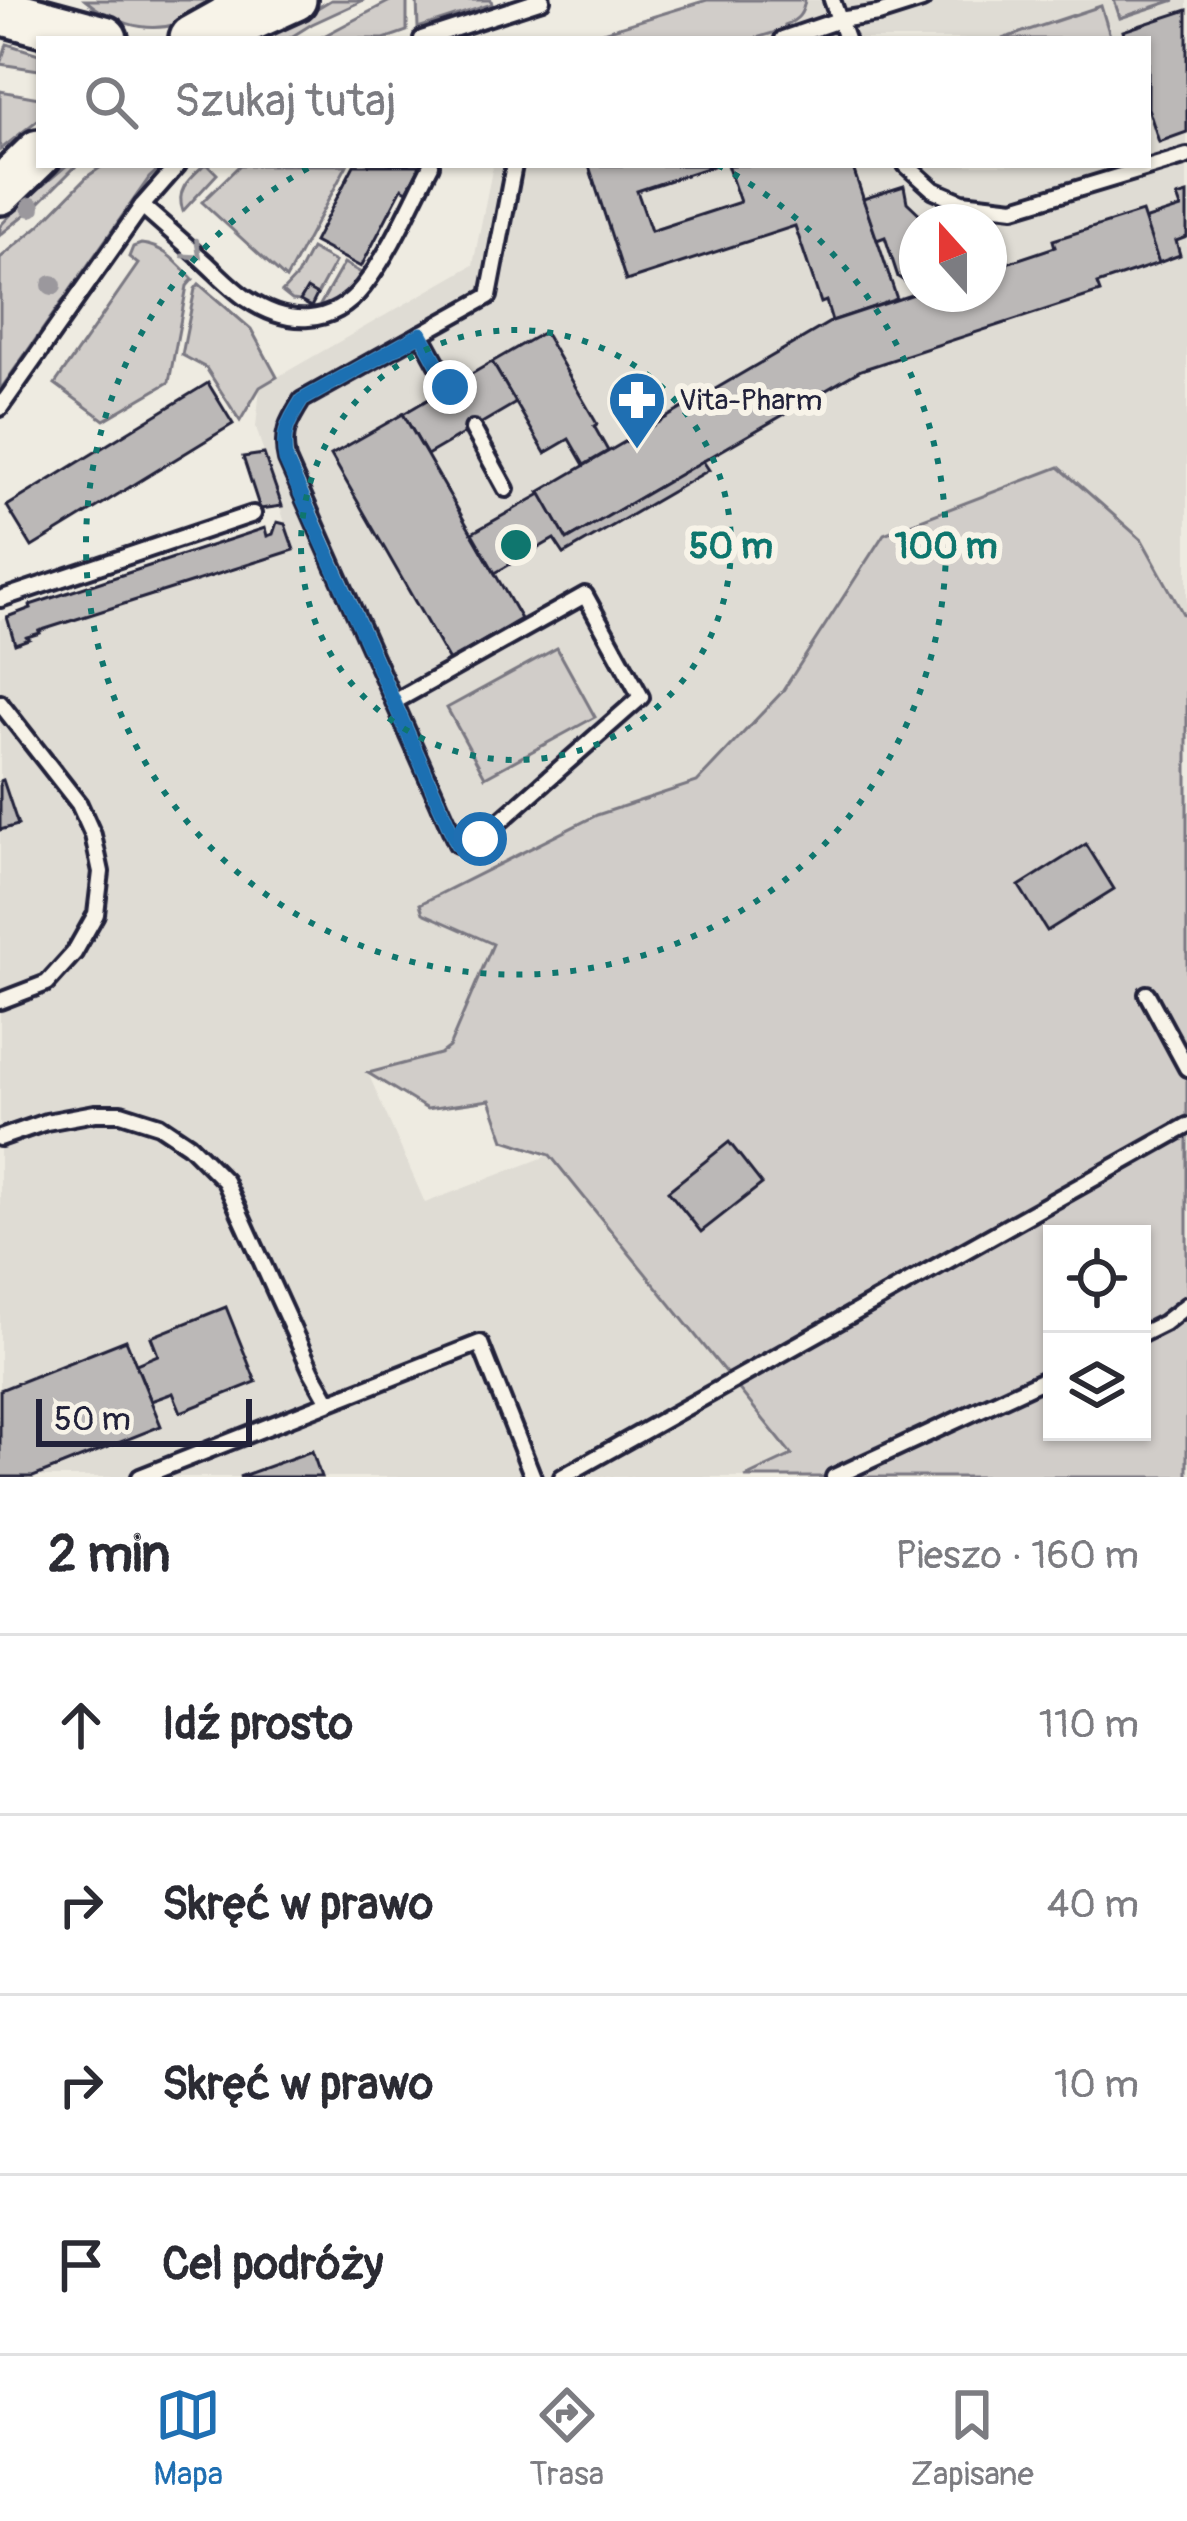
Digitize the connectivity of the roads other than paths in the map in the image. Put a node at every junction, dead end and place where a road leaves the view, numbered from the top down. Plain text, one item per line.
1 (67, 0) edge
2 (246, 0) edge
3 (296, 0) edge
4 (542, 0) edge
5 (832, 0) edge
6 (922, 0) edge
7 (0, 11) edge
8 (839, 20) junction
9 (202, 35) edge
10 (95, 36) edge
11 (103, 36) edge
12 (435, 36) edge
13 (792, 36) edge
14 (845, 36) edge
15 (36, 156) edge
16 (1187, 156) edge
17 (1151, 164) edge
18 (175, 168) edge
19 (429, 168) edge
20 (513, 168) edge
21 (909, 168) edge
22 (1134, 168) edge
23 (0, 191) edge
24 (142, 206) junction
25 (421, 334) junction
26 (450, 387) dead end
27 (0, 408) edge
28 (473, 429) dead end
29 (506, 489) dead end
30 (254, 514) dead end
31 (0, 598) edge
32 (394, 702) junction
33 (0, 704) edge
34 (1147, 994) dead end
35 (0, 1001) edge
36 (1187, 1068) edge
37 (1187, 1126) edge
38 (0, 1138) edge
39 (1187, 1305) edge
40 (1144, 1333) edge
41 (1043, 1380) edge
42 (329, 1402) junction
43 (140, 1477) edge
44 (533, 1477) edge
45 (562, 1477) edge
46 (834, 1477) edge

1 - 11 main road
2 - 9 main road
3 - 9 main road
4 - 12 lane
5 - 8 lane
6 - 8 lane
7 - 10 main road
8 - 13 lane
8 - 14 lane
15 - 23 main road
16 - 17 lane
18 - 24 lane
24 -> 19 lane
20 - 25 lane
21 - 22 lane
24 - 27 lane
25 - 26 lane
25 - 32 lane
28 - 29 lane
30 - 31 lane
32 - 32 lane
33 - 35 lane
34 - 36 lane
37 - 45 lane
38 - 42 lane
39 - 40 lane
41 - 46 lane
42 - 43 lane
42 - 44 lane

